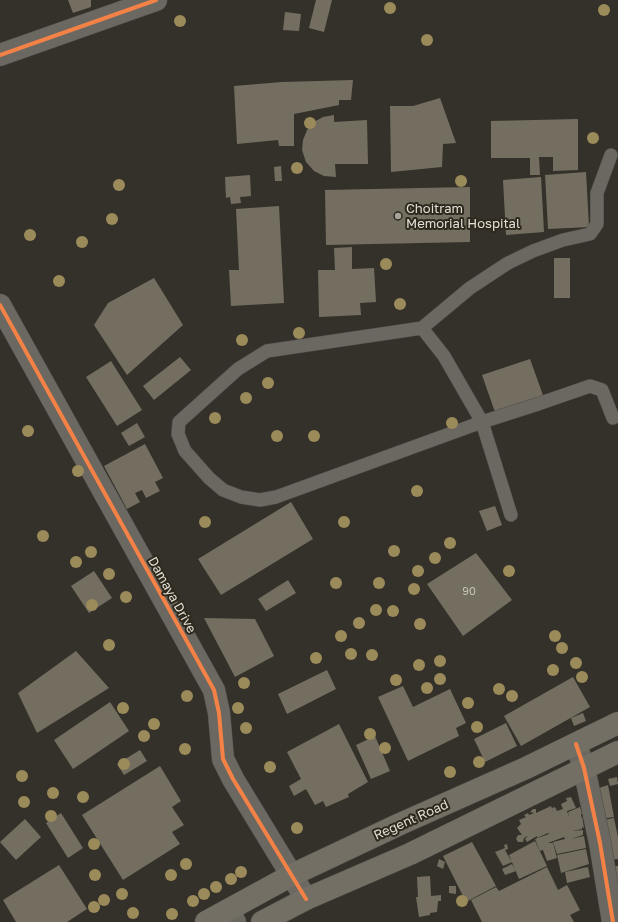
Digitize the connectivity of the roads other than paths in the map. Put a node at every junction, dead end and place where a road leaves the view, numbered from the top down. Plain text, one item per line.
1 (156, 0) edge
2 (0, 55) edge
3 (611, 155) dead end
4 (0, 305) edge
5 (422, 328) junction
6 (613, 418) dead end
7 (482, 422) junction
8 (511, 515) dead end
9 (618, 724) edge
10 (576, 744) junction
11 (618, 752) edge
12 (584, 768) junction
13 (292, 875) junction
14 (306, 899) junction
15 (232, 916) edge
16 (206, 922) edge
17 (262, 922) edge
18 (613, 922) edge

1 - 2 street
3 - 5 lane
4 - 13 street, Damaya Drive
5 - 7 lane
5 - 7 lane
6 - 7 lane
7 - 8 lane
9 - 10 main road, Regent Road
10 - 12 street
10 - 13 main road, Regent Road
11 - 12 main road
12 - 14 main road
12 - 18 street
13 - 14 street, Damaya Drive
13 - 15 main road, Regent Road
14 - 17 main road
15 - 16 main road, Regent Road

